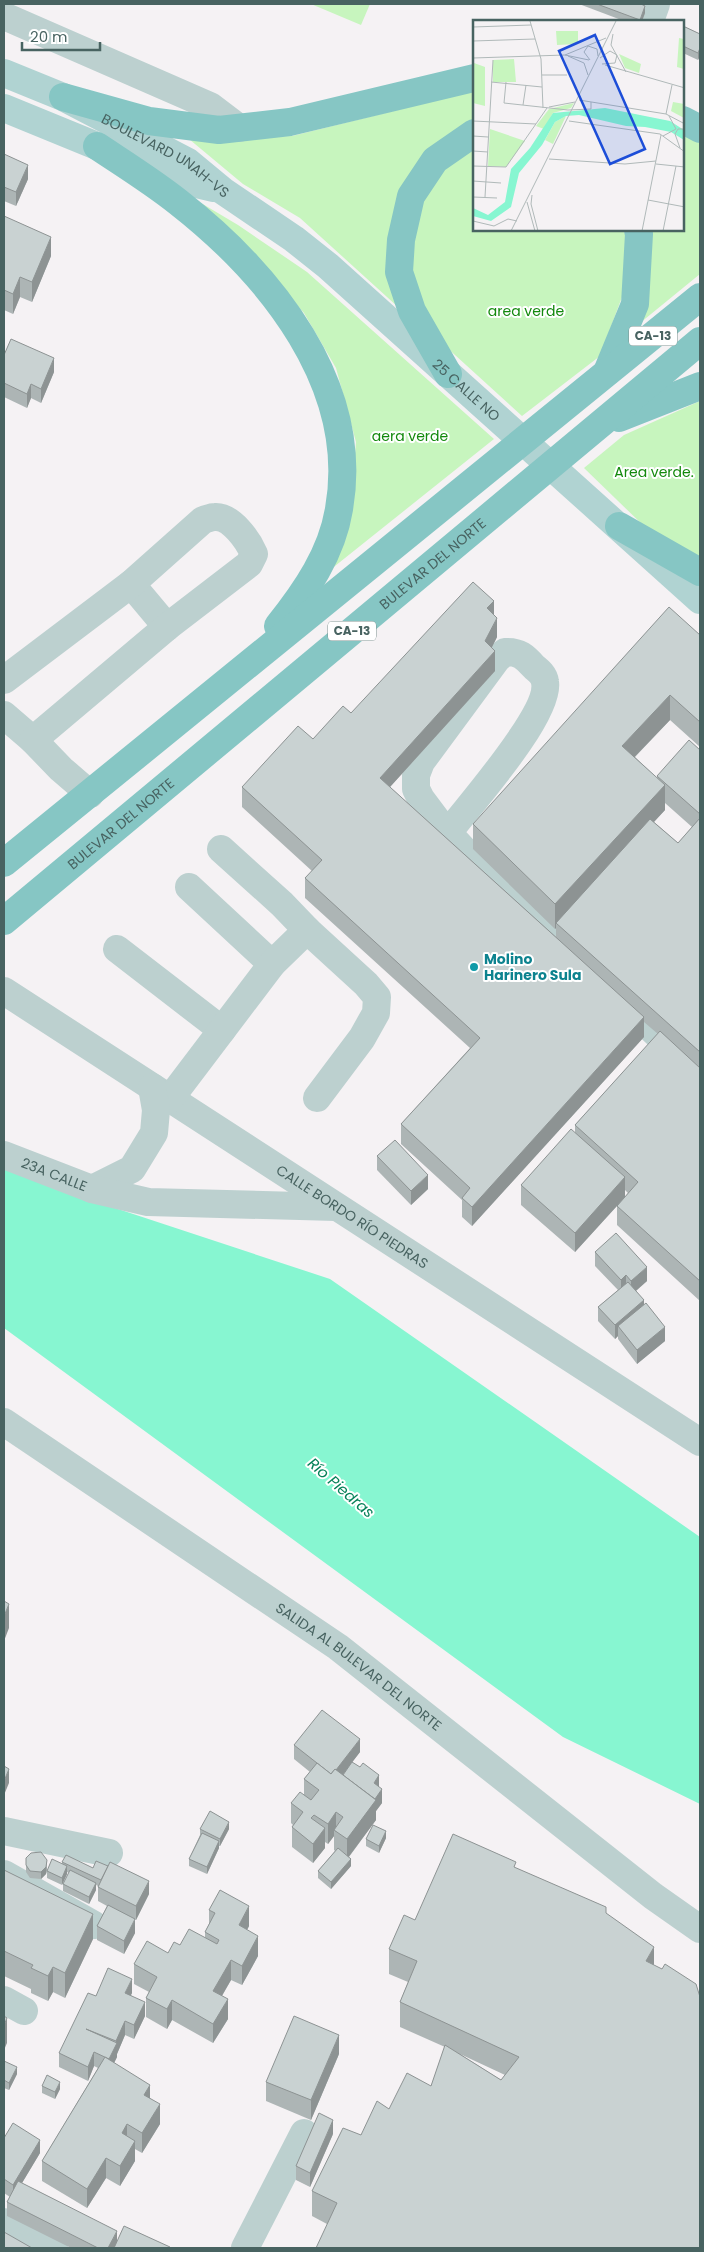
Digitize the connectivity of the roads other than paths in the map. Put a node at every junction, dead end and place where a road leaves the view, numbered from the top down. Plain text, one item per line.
1 (656, 4) edge
2 (4, 16) edge
3 (650, 20) edge
4 (4, 73) edge
5 (473, 78) edge
6 (63, 97) junction
7 (4, 108) edge
8 (684, 120) edge
9 (239, 128) junction
10 (700, 128) edge
11 (473, 134) edge
12 (97, 146) junction
13 (223, 191) junction
14 (638, 231) edge
15 (700, 297) edge
16 (700, 340) edge
17 (606, 375) junction
18 (456, 380) junction
19 (700, 386) edge
20 (597, 427) junction
21 (614, 521) junction
22 (700, 572) edge
23 (132, 584) junction
24 (700, 600) edge
25 (167, 627) junction
26 (245, 667) junction
27 (4, 680) edge
28 (4, 714) edge
29 (33, 740) junction
30 (90, 794) junction
31 (448, 833) junction
32 (221, 850) dead end
33 (4, 863) edge
34 (189, 887) dead end
35 (4, 921) edge
36 (307, 930) junction
37 (117, 949) dead end
38 (572, 954) edge
39 (272, 964) junction
40 (601, 981) edge
41 (4, 991) edge
42 (222, 1030) junction
43 (700, 1075) edge
44 (161, 1094) junction
45 (317, 1098) dead end
46 (4, 1155) edge
47 (92, 1188) junction
48 (336, 1207) junction
49 (4, 1422) edge
50 (700, 1442) edge
51 (4, 1831) edge
52 (109, 1853) dead end
53 (4, 1874) edge
54 (94, 1924) edge
55 (700, 1929) edge
56 (304, 2132) dead end
57 (4, 2222) edge
58 (54, 2248) edge
59 (245, 2248) edge

1 - 3 street
2 - 9 street
4 - 6 main road, BOULEVARD UNAH-VS
5 - 9 highway
6 - 9 highway
6 - 13 main road, BOULEVARD UNAH-VS
7 - 12 main road, BOULEVARD UNAH-VS
8 - 10 highway
11 - 18 highway
12 - 13 main road, BOULEVARD UNAH-VS
12 - 26 highway
13 - 18 main road, 25 CALLE NO
14 - 17 highway
15 - 17 highway, CA-13
16 - 20 highway, BULEVAR DEL NORTE / CA-13
17 - 26 highway, CA-13
18 - 21 main road, 25 CALLE NO
19 - 20 highway
20 - 35 highway, BULEVAR DEL NORTE / CA-13
21 - 22 highway
21 - 24 main road, 25 CALLE NO
23 - 25 street
23 - 25 street
23 - 27 street
25 - 29 street
26 - 30 highway, CA-13
28 - 29 street
29 - 30 street
30 - 33 highway, CA-13
31 - 31 street
31 - 38 street
32 - 36 street
34 - 39 street
36 - 39 street
36 - 45 street
37 - 42 street
39 - 42 street
40 - 43 street
41 - 44 street, CALLE BORDO RÍO PIEDRAS
42 - 44 street
44 - 47 street, 23A CALLE
44 - 48 street, CALLE BORDO RÍO PIEDRAS
46 - 47 street, 23A CALLE
47 - 48 street
48 - 50 street, CALLE BORDO RÍO PIEDRAS
49 - 55 street, SALIDA AL BULEVAR DEL NORTE
51 - 52 street
53 - 54 street
56 - 59 street
57 - 58 street

